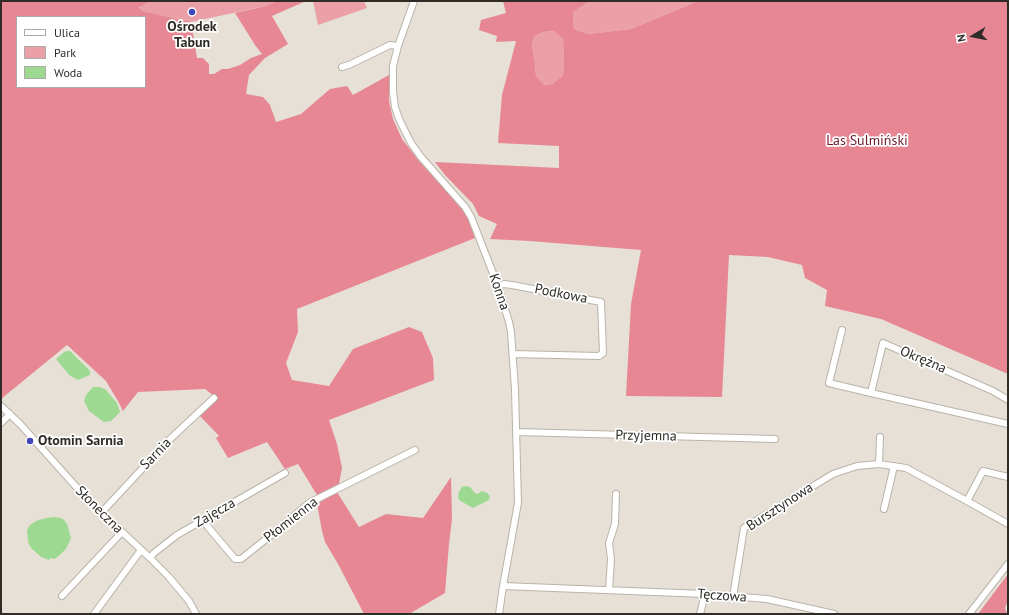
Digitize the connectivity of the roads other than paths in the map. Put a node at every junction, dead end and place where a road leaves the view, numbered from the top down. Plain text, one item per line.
1 (414, 1) edge
2 (398, 46) junction
3 (342, 66) dead end
4 (498, 286) junction
5 (842, 330) dead end
6 (513, 354) junction
7 (871, 393) junction
8 (214, 398) dead end
9 (1008, 400) edge
10 (1, 406) edge
11 (10, 414) junction
12 (1, 423) edge
13 (1008, 424) edge
14 (517, 432) junction
15 (880, 437) dead end
16 (775, 439) dead end
17 (415, 450) dead end
18 (879, 464) junction
19 (894, 466) junction
20 (284, 473) dead end
21 (1008, 476) edge
22 (616, 494) dead end
23 (967, 500) junction
24 (884, 509) dead end
25 (101, 513) junction
26 (203, 520) junction
27 (1008, 524) edge
28 (122, 532) junction
29 (141, 550) junction
30 (150, 558) junction
31 (1008, 564) edge
32 (503, 586) junction
33 (609, 590) junction
34 (705, 594) junction
35 (62, 596) dead end
36 (733, 596) junction
37 (807, 611) edge
38 (94, 614) edge
39 (196, 614) edge
40 (499, 614) edge
41 (700, 614) edge
42 (834, 614) edge
43 (969, 614) edge

1 - 2 street, Konna
2 - 3 street
2 - 4 street, Konna
4 - 6 street, Konna
4 - 6 street, Podkowa
5 - 7 street
6 - 14 street, Konna
7 - 9 street, Okrężna
7 - 13 street
8 - 25 street, Sarnia
10 - 11 street, Słoneczna
11 - 12 street
11 - 25 street, Słoneczna
14 - 16 street, Przyjemna
14 - 32 street, Konna
15 - 18 street
17 - 26 street, Płomienna
18 - 19 street, Bursztynowa
18 - 36 street, Bursztynowa
19 - 23 street, Bursztynowa
19 - 24 street
20 - 26 street, Zajęcza
21 - 23 street
22 - 33 street
23 - 27 street, Bursztynowa
25 - 28 street, Słoneczna
26 - 30 street, Zajęcza
28 - 29 street, Słoneczna
28 - 35 street
29 - 30 street, Słoneczna
29 - 38 street
30 - 39 street, Słoneczna
31 - 43 street
32 - 33 street, Tęczowa
32 - 40 street, Konna
33 - 34 street, Tęczowa
34 - 36 street, Tęczowa
34 - 41 street
36 - 37 street, Tęczowa
37 - 42 street, Tęczowa

